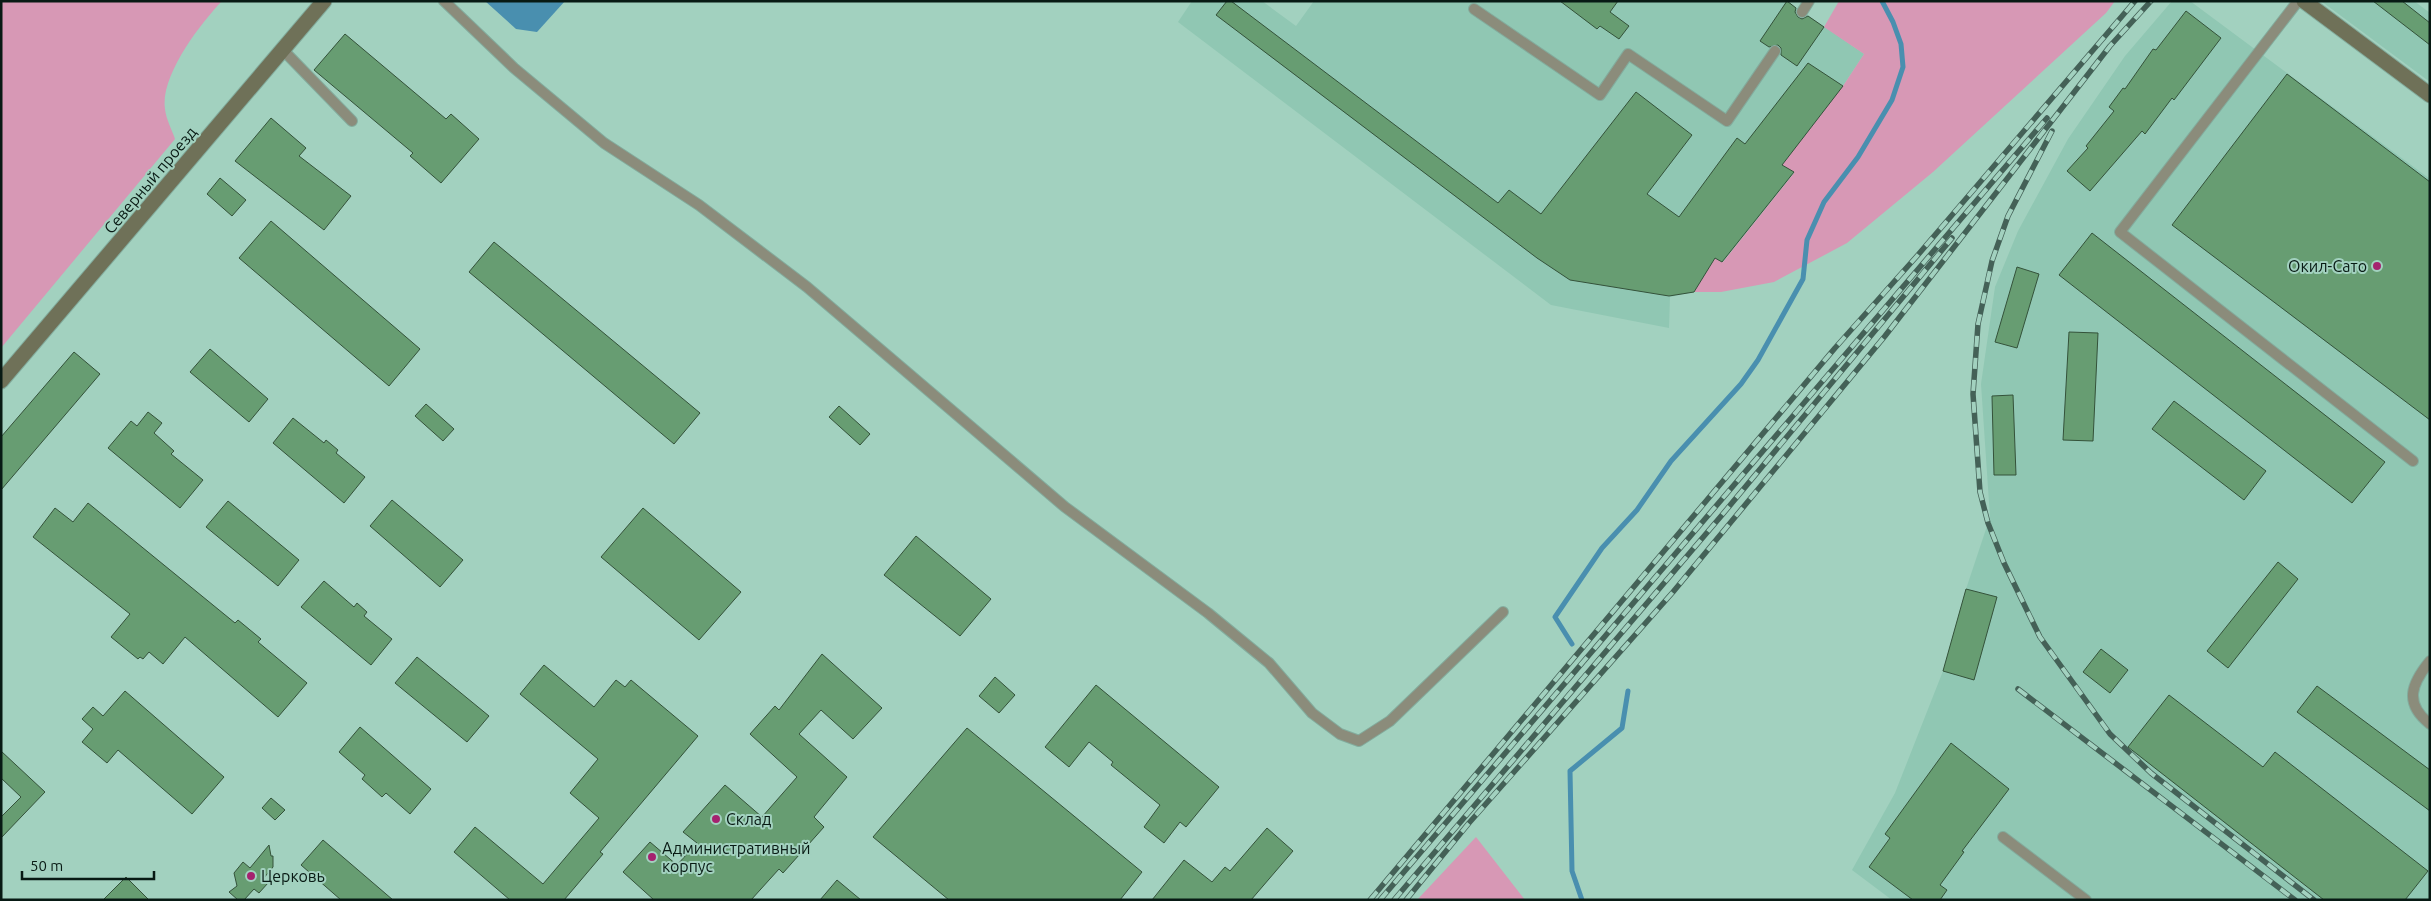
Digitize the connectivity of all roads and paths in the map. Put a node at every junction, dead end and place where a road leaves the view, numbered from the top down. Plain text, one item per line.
1 (324, 1) edge
2 (444, 1) edge
3 (1809, 1) edge
4 (2298, 1) edge
5 (2304, 1) edge
6 (1474, 8) dead end
7 (1802, 12) dead end
8 (283, 50) junction
9 (1775, 51) dead end
10 (2430, 95) edge
11 (352, 121) dead end
12 (1, 381) edge
13 (2413, 461) dead end
14 (1503, 612) dead end
15 (2430, 661) edge
16 (2430, 724) edge
17 (2003, 837) dead end
18 (2086, 900) edge

1 - 8 street, Северный проезд
2 - 14 lane
3 - 7 lane
4 - 13 lane
5 - 10 street
6 - 9 lane
8 - 11 lane
8 - 12 street, Северный проезд
15 - 16 lane
17 - 18 lane

